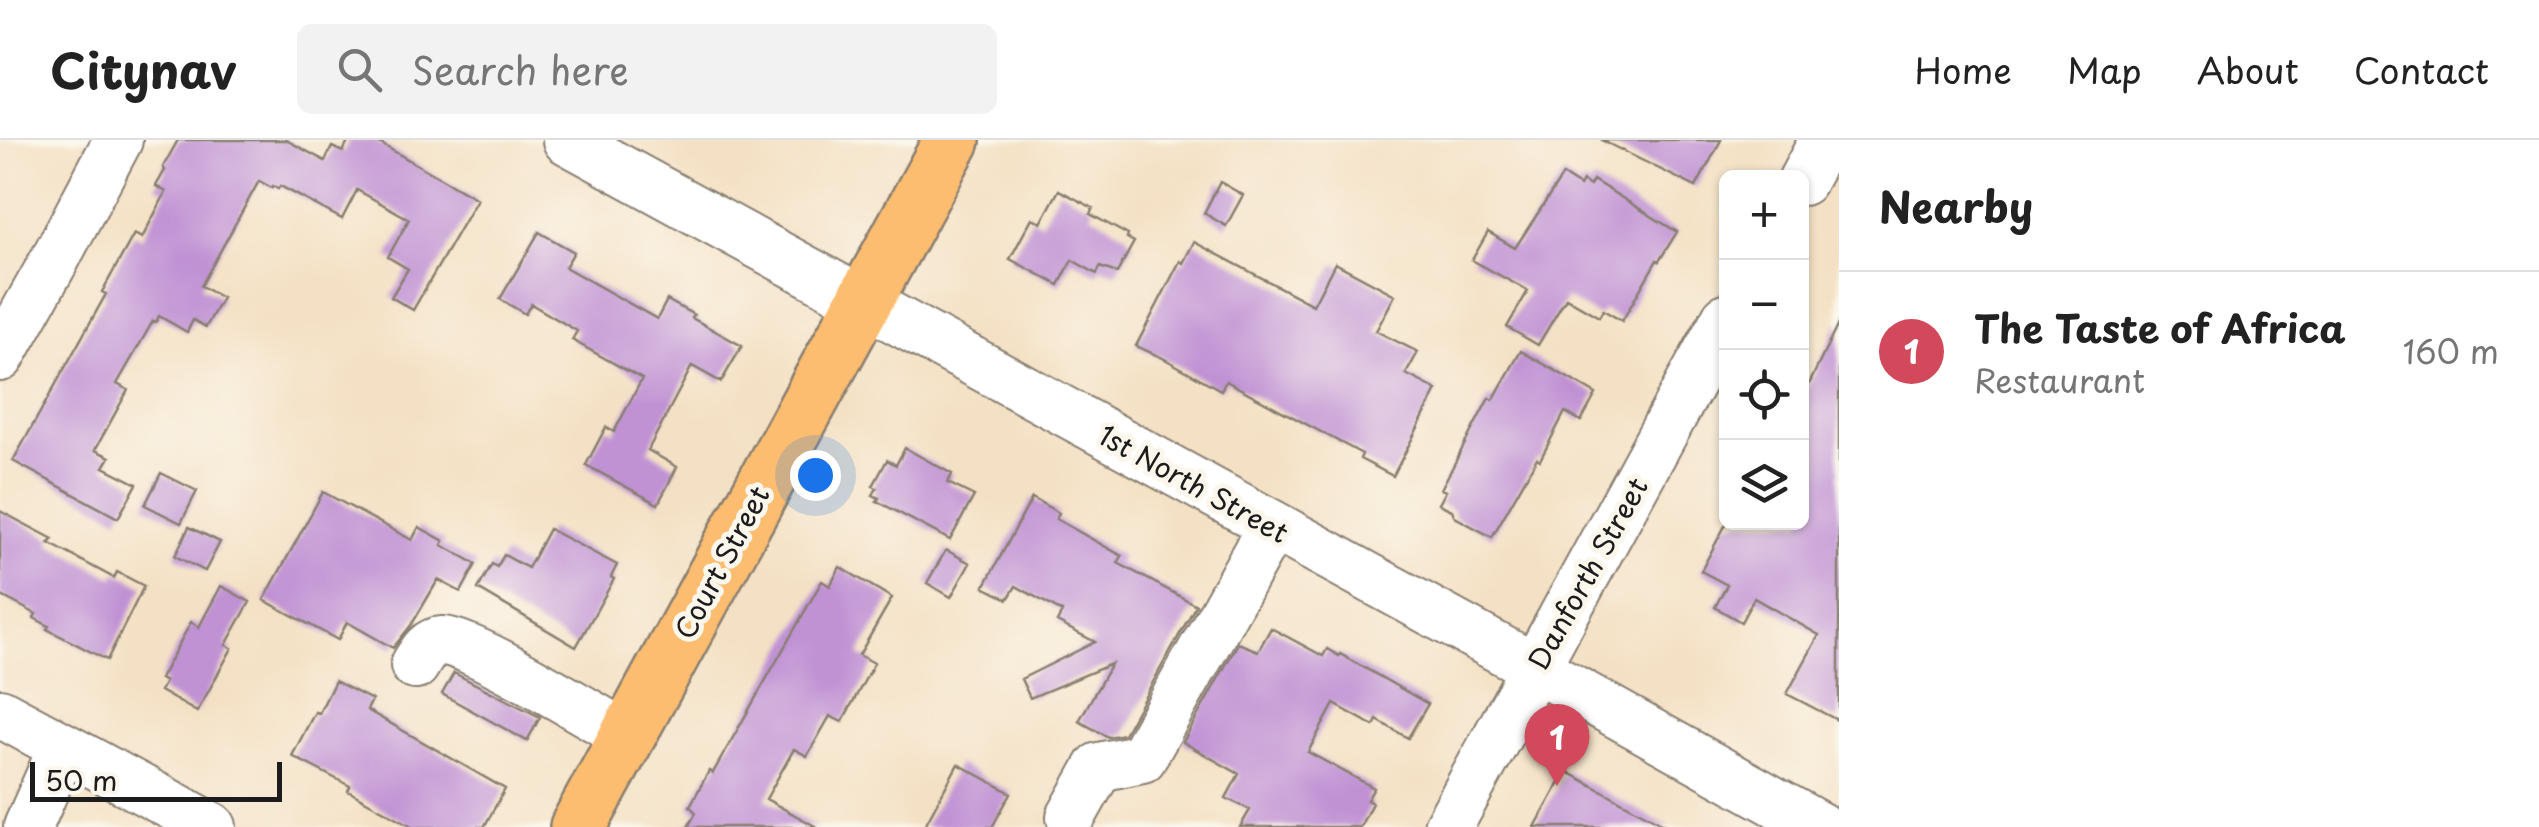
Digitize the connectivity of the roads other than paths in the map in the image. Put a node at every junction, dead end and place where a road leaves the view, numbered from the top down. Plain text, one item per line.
1 (118, 140) edge
2 (568, 140) edge
3 (952, 140) edge
4 (1824, 140) edge
5 (1808, 170) edge
6 (863, 301) junction
7 (1719, 331) edge
8 (0, 356) edge
9 (1272, 526) junction
10 (415, 665) dead end
11 (1535, 668) junction
12 (0, 713) edge
13 (627, 736) junction
14 (63, 747) junction
15 (21, 812) edge
16 (1071, 816) dead end
17 (212, 827) edge
18 (578, 827) edge
19 (1448, 827) edge
20 (1820, 827) edge

1 - 8 street
2 - 6 street, 1st North Street
3 - 6 main road, Court Street
4 - 5 street
6 - 9 street, 1st North Street
6 - 13 main road, Court Street
7 - 11 street, Danforth Street
9 - 11 street, 1st North Street
9 - 16 street
10 - 13 street
11 - 19 street, Danforth Street
11 - 20 street, 1st North Street
12 - 14 street
13 - 18 main road, Court Street
14 - 15 street
14 - 17 street

